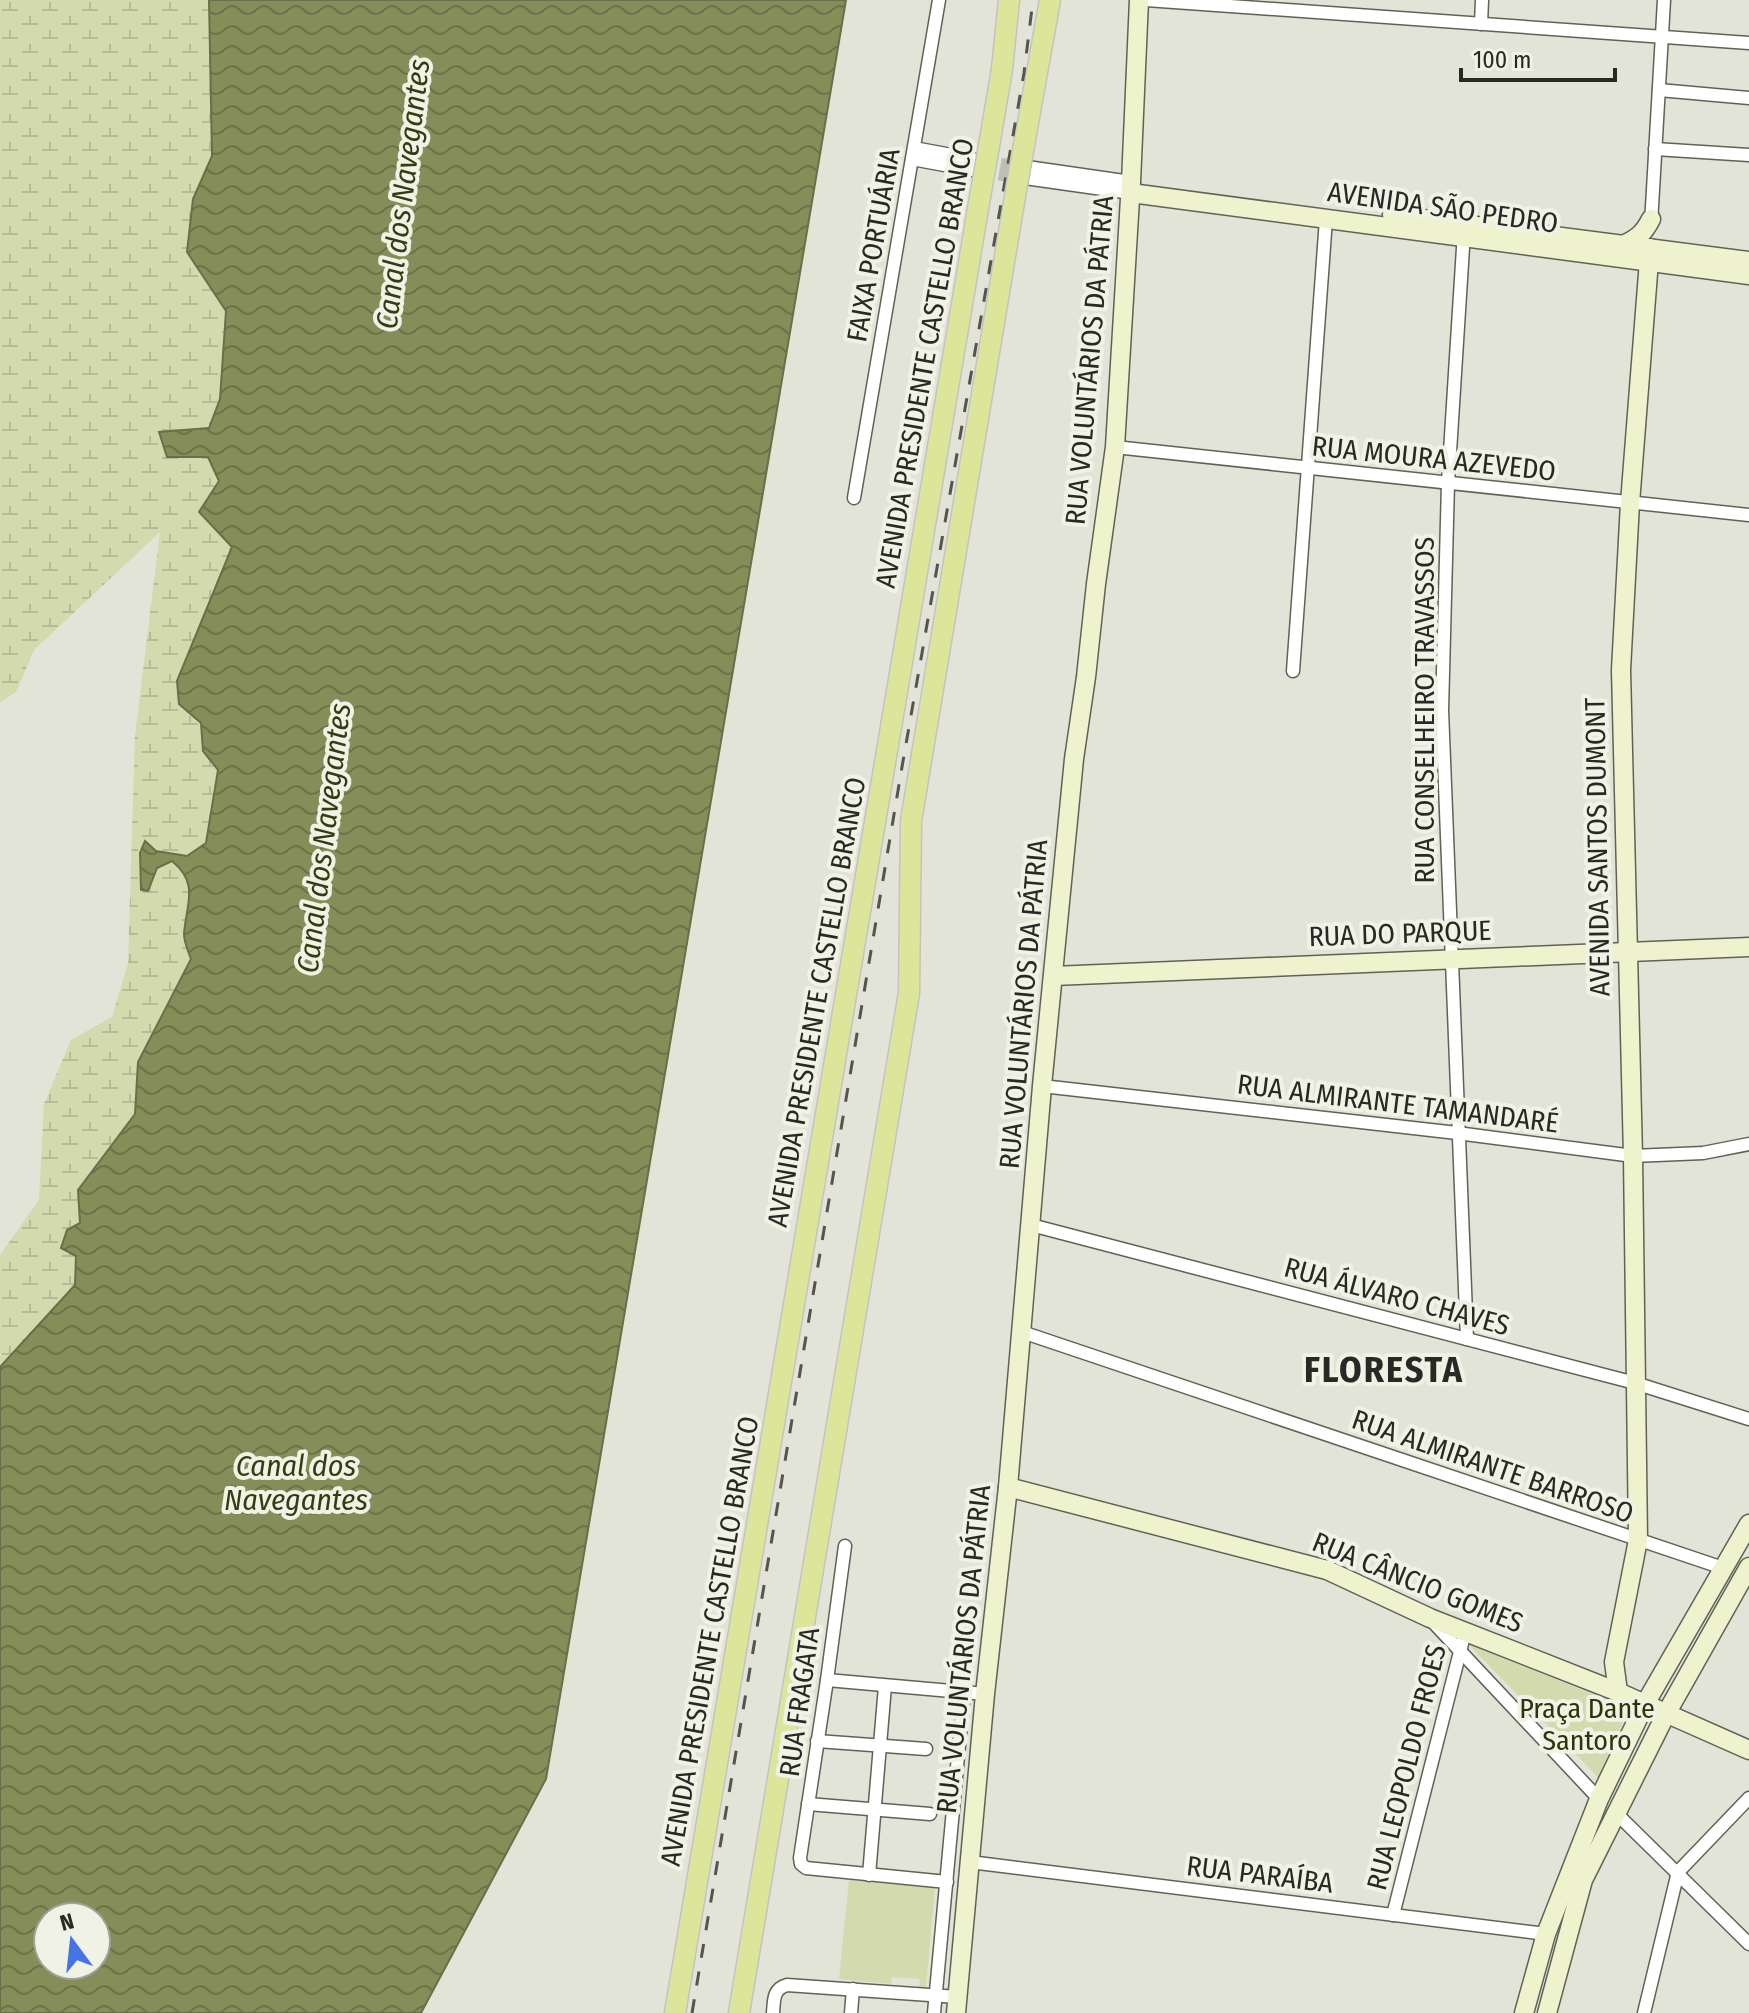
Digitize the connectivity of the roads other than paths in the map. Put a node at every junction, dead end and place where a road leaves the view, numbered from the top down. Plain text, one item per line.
1 (939, 0) edge
2 (1009, 0) edge
3 (1050, 0) edge
4 (1139, 0) edge
5 (1146, 0) edge
6 (1482, 0) edge
7 (1664, 0) edge
8 (1326, 6) edge
9 (1481, 24) junction
10 (1638, 36) junction
11 (1662, 37) junction
12 (1749, 43) edge
13 (1661, 60) junction
14 (1659, 90) junction
15 (1749, 98) edge
16 (1655, 149) junction
17 (913, 154) junction
18 (1749, 155) edge
19 (972, 165) tunnel mouth
20 (1026, 173) tunnel mouth
21 (1131, 188) junction
22 (1326, 219) junction
23 (1651, 219) junction
24 (1464, 231) junction
25 (1623, 245) junction
26 (1649, 255) junction
27 (1749, 261) edge
28 (1749, 275) edge
29 (1115, 447) junction
30 (1308, 468) junction
31 (1448, 483) junction
32 (854, 498) dead end
33 (1630, 503) junction
34 (1749, 515) edge
35 (1293, 671) dead end
36 (1749, 947) edge
37 (1627, 952) junction
38 (1451, 959) junction
39 (1053, 976) junction
40 (1042, 1086) junction
41 (1457, 1133) junction
42 (1749, 1144) edge
43 (1633, 1156) junction
44 (1031, 1225) junction
45 (1022, 1332) junction
46 (1467, 1339) junction
47 (1635, 1383) junction
48 (1749, 1419) edge
49 (1008, 1487) junction
50 (1749, 1524) edge
51 (1638, 1540) junction
52 (845, 1546) dead end
53 (1723, 1568) junction
54 (1747, 1573) edge
55 (1430, 1618) junction
56 (1465, 1632) junction
57 (1460, 1652) junction
58 (827, 1680) junction
59 (885, 1686) junction
60 (964, 1692) junction
61 (1618, 1692) junction
62 (985, 1694) junction
63 (1645, 1704) junction
64 (1666, 1714) junction
65 (817, 1741) junction
66 (880, 1746) junction
67 (926, 1749) dead end
68 (1749, 1750) edge
69 (1749, 1798) edge
70 (1599, 1799) junction
71 (808, 1804) junction
72 (875, 1810) junction
73 (930, 1814) dead end
74 (1617, 1814) junction
75 (970, 1862) junction
76 (1678, 1872) junction
77 (869, 1875) junction
78 (947, 1882) junction
79 (1393, 1915) junction
80 (1546, 1934) junction
81 (1749, 1944) edge
82 (853, 1989) junction
83 (935, 1996) junction
84 (957, 2005) edge
85 (675, 2013) edge
86 (739, 2013) edge
87 (773, 2013) edge
88 (851, 2013) edge
89 (934, 2013) edge
90 (1524, 2013) edge
91 (1547, 2013) edge
92 (1644, 2013) edge

1 - 17 street, FAIXA PORTUÁRIA
2 - 85 main road, AVENIDA PRESIDENTE CASTELLO BRANCO, bridge
3 - 86 main road, bridge
4 - 21 street, RUA VOLUNTÁRIOS DA PÁTRIA
5 - 8 street
6 - 9 street
7 - 11 street, AVENIDA SANTOS DUMONT
8 - 9 street
9 - 10 street
10 - 11 street
10 - 13 street
11 - 12 street
11 - 13 street, AVENIDA SANTOS DUMONT
13 - 14 street, AVENIDA SANTOS DUMONT
14 - 15 street
14 - 16 street, AVENIDA SANTOS DUMONT
16 - 18 street
16 - 23 street, AVENIDA SANTOS DUMONT
17 - 19 street
17 - 32 street, FAIXA PORTUÁRIA
20 - 21 street
21 - 22 street, AVENIDA SÃO PEDRO
21 - 24 street, AVENIDA SÃO PEDRO
21 - 29 street, RUA VOLUNTÁRIOS DA PÁTRIA
22 - 24 street, AVENIDA SÃO PEDRO
22 - 30 street
23 - 25 street
23 - 26 street, AVENIDA SANTOS DUMONT
24 - 25 street, AVENIDA SÃO PEDRO
24 - 26 street, AVENIDA SÃO PEDRO
24 - 31 street, RUA CONSELHEIRO TRAVASSOS
25 - 26 street, AVENIDA SÃO PEDRO
26 - 27 street, AVENIDA SÃO PEDRO
26 - 28 street, AVENIDA SÃO PEDRO
26 - 33 street, AVENIDA SANTOS DUMONT
29 - 30 street, RUA MOURA AZEVEDO
29 - 39 street, RUA VOLUNTÁRIOS DA PÁTRIA
30 - 31 street, RUA MOURA AZEVEDO
30 - 35 street
31 - 33 street, RUA MOURA AZEVEDO
31 - 38 street, RUA CONSELHEIRO TRAVASSOS
33 - 34 street, RUA MOURA AZEVEDO
33 - 37 street, AVENIDA SANTOS DUMONT
36 - 37 street, RUA DO PARQUE
37 - 38 street, RUA DO PARQUE
37 - 43 street, AVENIDA SANTOS DUMONT
38 - 39 street, RUA DO PARQUE
38 - 41 street, RUA CONSELHEIRO TRAVASSOS
39 - 40 street, RUA VOLUNTÁRIOS DA PÁTRIA
40 - 41 street, RUA ALMIRANTE TAMANDARÉ
40 - 44 street, RUA VOLUNTÁRIOS DA PÁTRIA
41 - 43 street, RUA ALMIRANTE TAMANDARÉ
41 - 46 street, RUA CONSELHEIRO TRAVASSOS
42 - 43 street, RUA ALMIRANTE TAMANDARÉ
43 - 47 street, AVENIDA SANTOS DUMONT
44 - 45 street, RUA VOLUNTÁRIOS DA PÁTRIA
44 - 46 street, RUA ÁLVARO CHAVES
45 - 49 street, RUA VOLUNTÁRIOS DA PÁTRIA
45 - 51 street, RUA ALMIRANTE BARROSO
46 - 47 street, RUA ÁLVARO CHAVES
47 - 48 street, RUA ÁLVARO CHAVES
47 - 51 street, AVENIDA SANTOS DUMONT
49 - 55 street, RUA CÂNCIO GOMES
49 - 62 street, RUA VOLUNTÁRIOS DA PÁTRIA
50 - 53 street
51 - 53 street, RUA ALMIRANTE BARROSO
51 - 61 street, AVENIDA SANTOS DUMONT
52 - 58 street, RUA FRAGATA
53 - 63 street
54 - 64 street
55 - 56 street, RUA CÂNCIO GOMES
55 - 57 street
56 - 57 street, RUA LEOPOLDO FROES
56 - 61 street, RUA CÂNCIO GOMES
57 - 70 street
57 - 79 street, RUA LEOPOLDO FROES
58 - 59 street
58 - 65 street, RUA FRAGATA
59 - 60 street
59 - 66 street
60 - 62 street
60 - 78 street
61 - 63 street, RUA CÂNCIO GOMES
62 - 75 street, RUA VOLUNTÁRIOS DA PÁTRIA
63 - 64 street, RUA CÂNCIO GOMES
63 - 70 street
64 - 68 street, RUA CÂNCIO GOMES
64 - 74 street
65 - 66 street
65 - 71 street, RUA FRAGATA
66 - 67 street
66 - 72 street
69 - 76 street
70 - 80 street
71 - 72 street
71 - 77 street, RUA FRAGATA
72 - 73 street
72 - 77 street
74 - 76 street
74 - 91 street
75 - 79 street, RUA PARAÍBA
75 - 84 street, RUA VOLUNTÁRIOS DA PÁTRIA
76 - 81 street
76 - 92 street
77 - 78 street
78 - 83 street
79 - 80 street, RUA PARAÍBA
80 - 90 street
82 - 83 street
82 - 87 street
82 - 88 street
83 - 84 street
83 - 89 street

